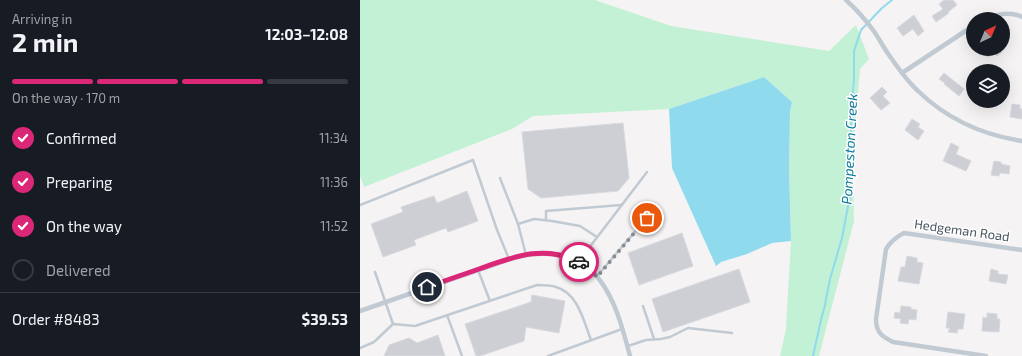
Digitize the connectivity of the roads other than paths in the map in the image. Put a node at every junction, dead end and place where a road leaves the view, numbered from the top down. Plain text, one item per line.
1 (846, 0) edge
2 (1010, 14) edge
3 (1022, 17) edge
4 (966, 31) edge
5 (902, 73) junction
6 (1022, 141) edge
7 (647, 172) dead end
8 (500, 178) dead end
9 (360, 205) edge
10 (622, 205) junction
11 (657, 206) dead end
12 (546, 220) junction
13 (518, 224) junction
14 (597, 237) junction
15 (1022, 250) edge
16 (526, 255) junction
17 (509, 259) junction
18 (579, 262) junction
19 (478, 270) junction
20 (375, 272) dead end
21 (597, 277) junction
22 (490, 301) junction
23 (386, 302) junction
24 (643, 306) dead end
25 (360, 311) edge
26 (447, 315) junction
27 (393, 324) junction
28 (622, 329) junction
29 (732, 333) dead end
30 (591, 340) junction
31 (654, 340) junction
32 (627, 346) junction
33 (360, 348) edge
34 (462, 356) edge
35 (548, 356) edge
36 (630, 356) edge
37 (986, 356) edge

1 - 5 street
2 - 3 street
4 - 5 street
5 - 6 street
7 - 10 lane
8 - 13 lane
9 - 17 lane
10 - 12 lane
10 - 14 lane
11 - 21 lane
12 - 13 lane
12 - 14 lane
13 - 16 lane
14 - 18 lane
15 - 37 street, Hedgeman Road
16 - 17 street
16 - 18 street
17 - 19 street
18 - 21 street
19 - 22 lane
19 - 23 street
20 - 23 lane
21 - 28 street
22 - 26 lane
22 - 30 lane
23 - 25 street
23 - 27 lane
24 - 31 lane
26 - 27 lane
26 - 34 lane
27 - 33 lane
28 - 30 lane
28 - 32 street
29 - 31 lane
30 - 35 lane
31 - 32 lane
32 - 36 street

